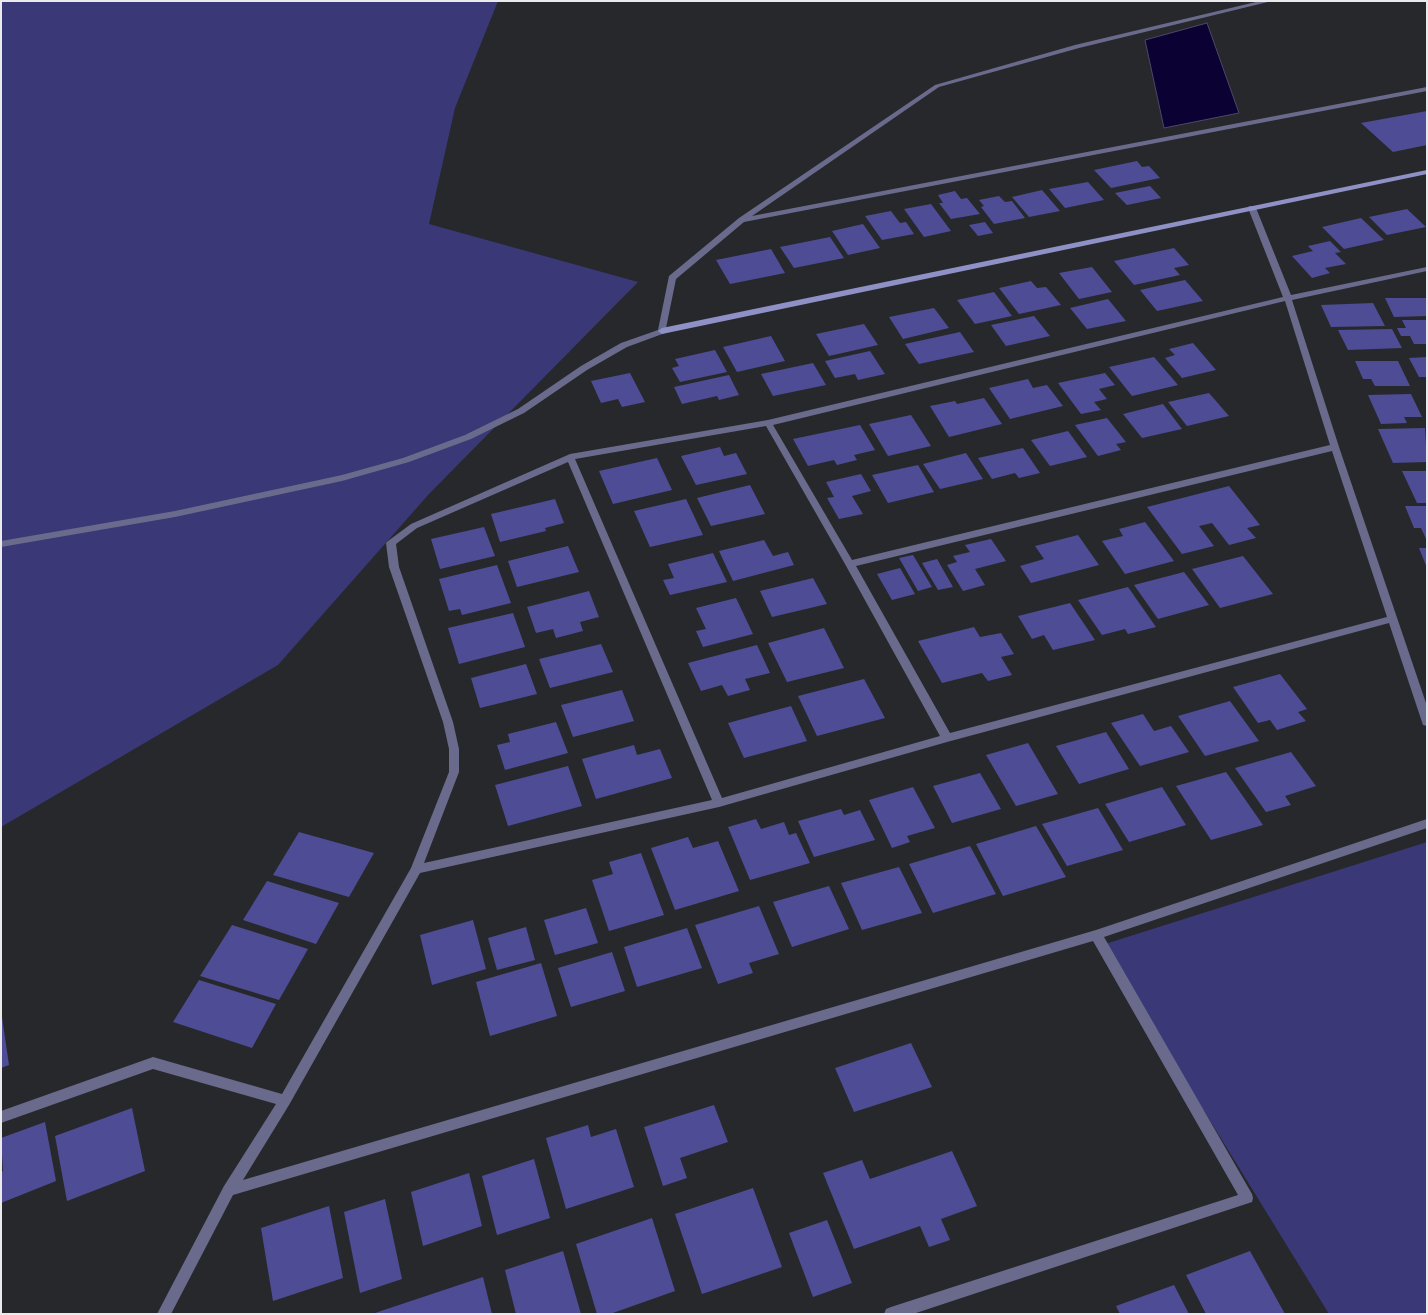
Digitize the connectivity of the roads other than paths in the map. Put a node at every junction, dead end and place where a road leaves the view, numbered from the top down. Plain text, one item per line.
1 (1270, 1) edge
2 (1427, 89) edge
3 (1427, 172) edge
4 (1252, 208) junction
5 (742, 220) junction
6 (1427, 269) edge
7 (1288, 298) junction
8 (662, 331) junction
9 (768, 423) junction
10 (1335, 447) junction
11 (570, 457) junction
12 (1, 544) edge
13 (850, 564) junction
14 (1392, 619) junction
15 (1427, 722) edge
16 (947, 738) junction
17 (719, 803) junction
18 (1427, 823) edge
19 (416, 869) junction
20 (1096, 934) junction
21 (285, 1101) junction
22 (1, 1117) edge
23 (229, 1190) junction
24 (164, 1314) edge
25 (891, 1314) edge

1 - 5 street
2 - 5 street
3 - 4 street
4 - 7 street
4 - 8 street
5 - 8 street
6 - 7 street
7 - 9 street
7 - 10 street
8 - 12 street
9 - 11 street
9 - 13 street
10 - 13 street
10 - 14 street
11 - 17 street
11 - 19 street
13 - 16 street
14 - 15 street
14 - 16 street
16 - 17 street
17 - 19 street
18 - 20 street
19 - 21 street
20 - 23 street
20 - 25 street
21 - 22 street
21 - 23 street
23 - 24 street

